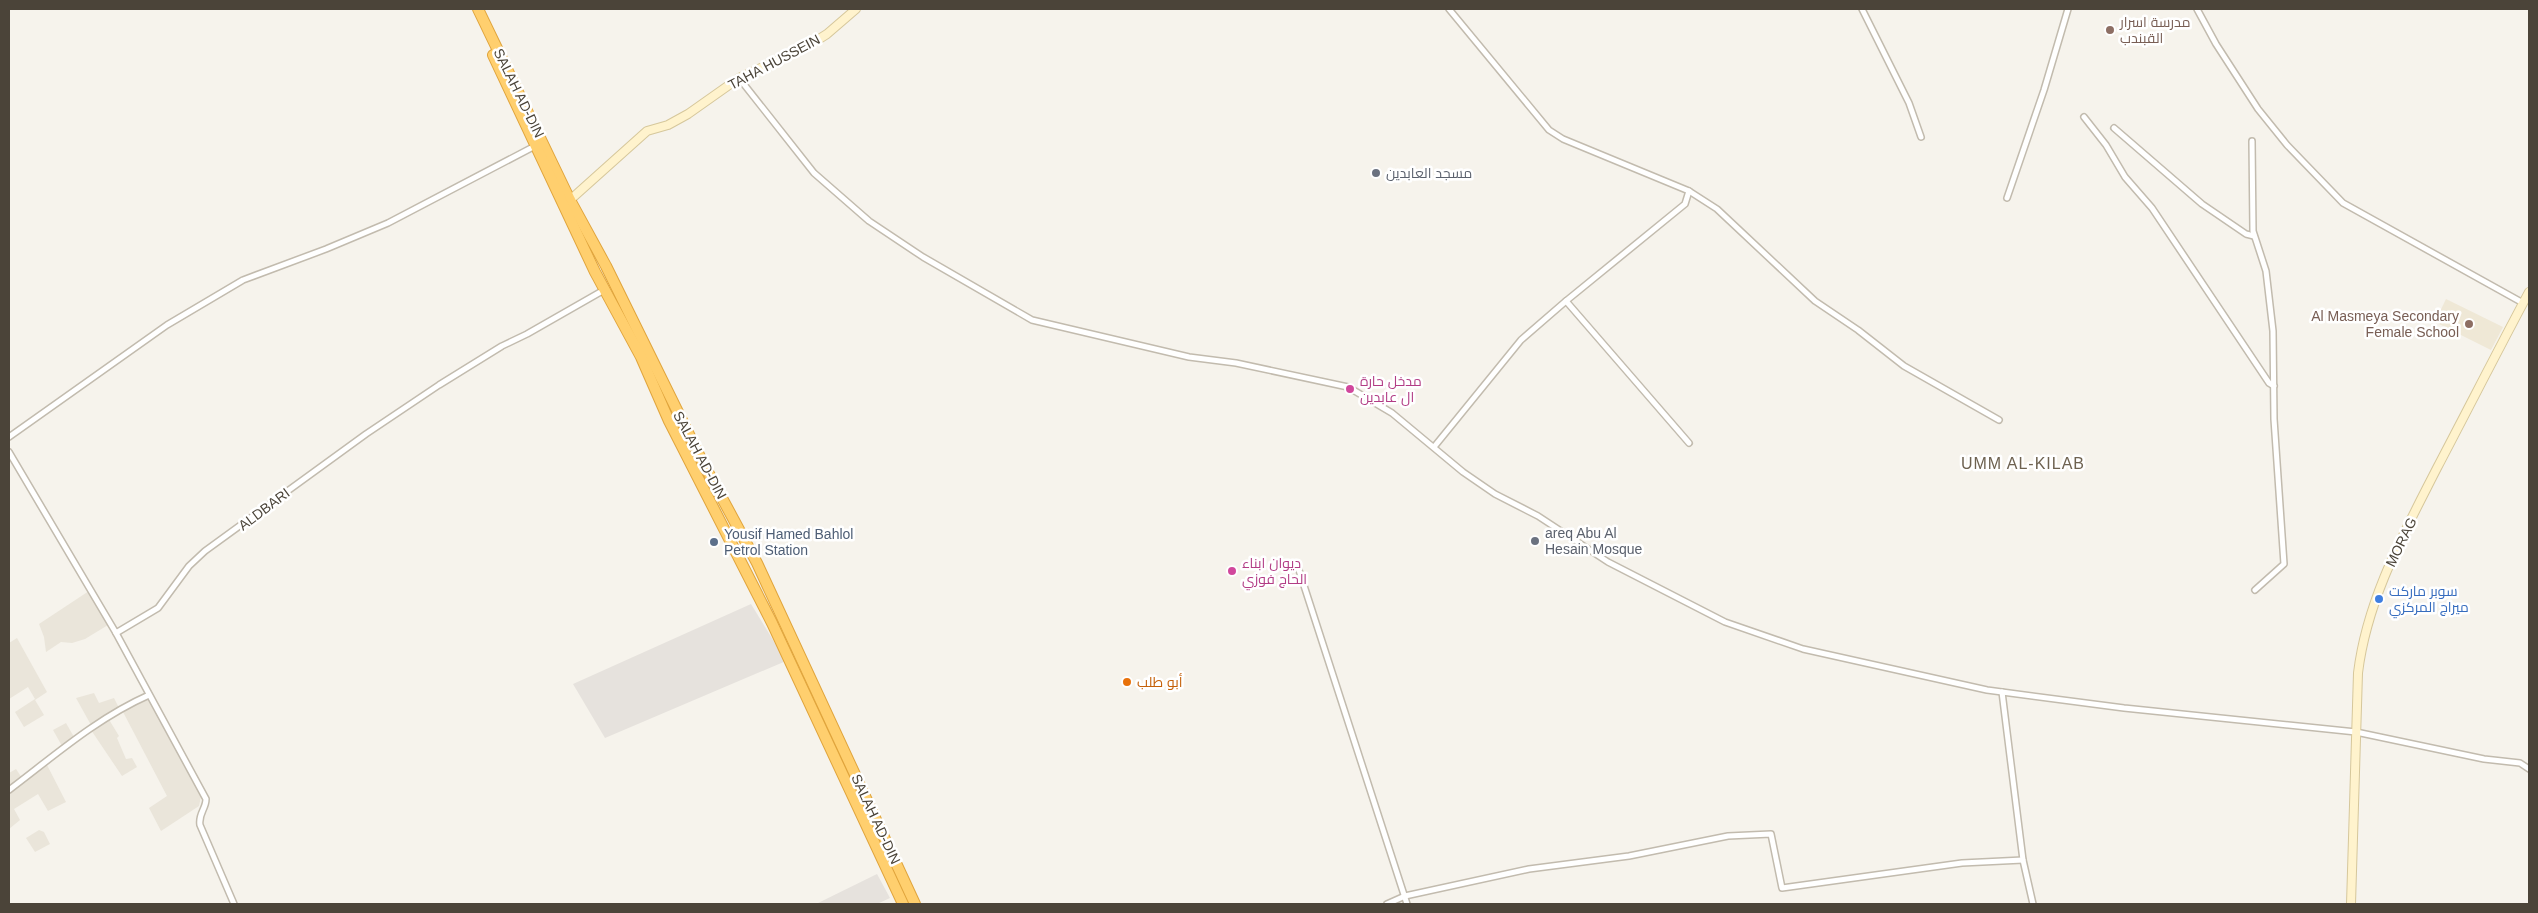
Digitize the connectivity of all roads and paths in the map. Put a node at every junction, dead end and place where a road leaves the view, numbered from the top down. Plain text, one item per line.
1 (471, 9) edge
2 (478, 9) edge
3 (856, 9) edge
4 (1448, 9) edge
5 (1862, 9) edge
6 (2068, 9) edge
7 (2197, 9) edge
8 (501, 64) junction
9 (738, 78) junction
10 (2084, 117) dead end
11 (2114, 128) dead end
12 (1921, 137) dead end
13 (2252, 141) dead end
14 (536, 145) junction
15 (1689, 191) junction
16 (2007, 198) dead end
17 (570, 200) junction
18 (2254, 236) junction
19 (605, 290) junction
20 (2529, 292) edge
21 (1566, 301) junction
22 (2523, 303) junction
23 (2274, 386) junction
24 (666, 403) junction
25 (1999, 420) dead end
26 (9, 437) edge
27 (1689, 443) dead end
28 (1434, 447) junction
29 (9, 452) edge
30 (1297, 564) dead end
31 (2255, 590) dead end
32 (116, 633) junction
33 (2002, 692) junction
34 (149, 695) junction
35 (2356, 732) junction
36 (2529, 769) edge
37 (9, 790) edge
38 (2023, 860) junction
39 (1405, 896) junction
40 (234, 904) edge
41 (903, 904) edge
42 (915, 904) edge
43 (1387, 904) edge
44 (1407, 904) edge
45 (2033, 904) edge
46 (2351, 904) edge

1 - 8 highway, SALAH AD-DIN
2 - 8 highway, SALAH AD-DIN
3 - 9 main road, TAHA HUSSEIN
4 - 15 street
5 - 12 street
6 - 16 street
7 - 22 street
8 - 14 highway, SALAH AD-DIN
8 - 17 highway, SALAH AD-DIN
9 - 17 main road, TAHA HUSSEIN
9 - 28 street
10 - 23 street
11 - 18 street
13 - 18 street
14 - 19 highway, SALAH AD-DIN
14 - 26 street
15 - 21 street
15 - 25 street
17 - 24 highway, SALAH AD-DIN
18 - 23 street
19 - 24 highway, SALAH AD-DIN
19 - 32 street, ALDBARI
20 - 22 main road, MORAG
21 - 27 street
21 - 28 street
22 - 35 main road, MORAG
23 - 31 street
24 - 41 highway, SALAH AD-DIN
24 - 42 highway, SALAH AD-DIN
28 - 33 street
29 - 32 street
30 - 39 street
32 - 34 street
33 - 35 street
33 - 38 street
34 - 37 street
34 - 40 street
35 - 36 street
35 - 46 main road, MORAG
38 - 39 street
38 - 45 street
39 - 43 street
39 - 44 street

